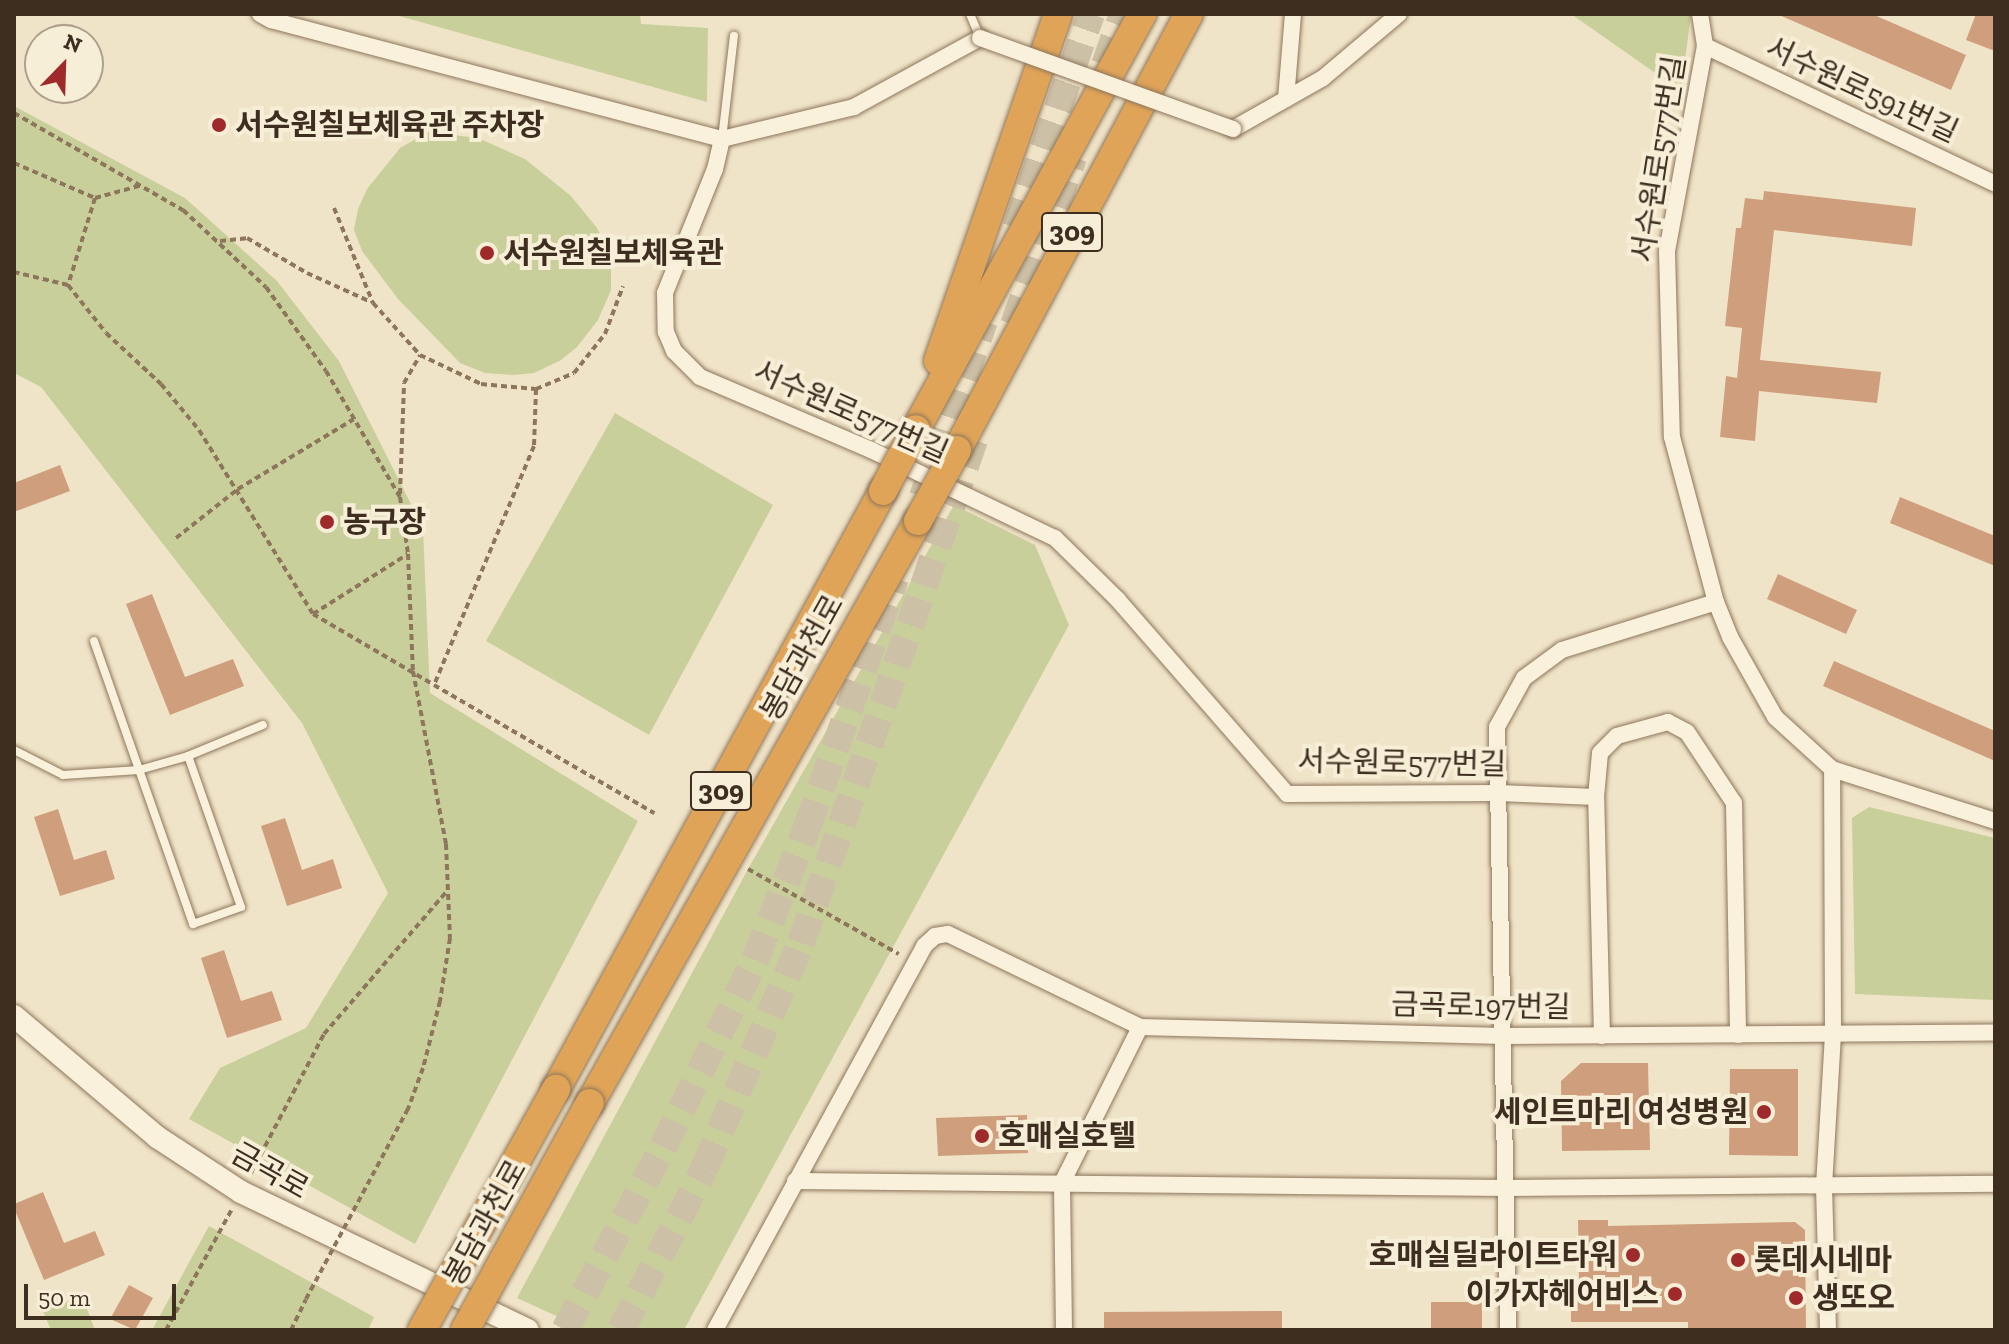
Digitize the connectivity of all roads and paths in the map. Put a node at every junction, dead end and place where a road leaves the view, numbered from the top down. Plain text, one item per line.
1 (260, 14) edge
2 (970, 14) edge
3 (1058, 14) edge
4 (1142, 14) edge
5 (1189, 14) edge
6 (1293, 14) edge
7 (1399, 14) edge
8 (1700, 14) edge
9 (734, 36) dead end
10 (980, 38) junction
11 (1705, 46) junction
12 (1286, 99) junction
13 (14, 113) edge
14 (722, 139) junction
15 (14, 163) edge
16 (1995, 184) edge
17 (140, 185) junction
18 (95, 198) junction
19 (334, 208) dead end
20 (219, 241) junction
21 (14, 272) edge
22 (68, 285) junction
23 (623, 286) dead end
24 (373, 303) junction
25 (420, 355) junction
26 (536, 389) junction
27 (354, 419) junction
28 (912, 437) junction
29 (238, 489) junction
30 (400, 497) junction
31 (176, 538) dead end
32 (408, 554) junction
33 (1716, 602) junction
34 (313, 614) junction
35 (94, 641) dead end
36 (413, 671) junction
37 (434, 685) junction
38 (263, 725) dead end
39 (14, 750) edge
40 (188, 756) junction
41 (1832, 769) junction
42 (139, 770) junction
43 (1499, 793) junction
44 (1596, 797) junction
45 (654, 813) dead end
46 (1995, 821) edge
47 (748, 869) dead end
48 (449, 890) junction
49 (915, 963) junction
50 (14, 1016) edge
51 (1140, 1027) junction
52 (1995, 1033) edge
53 (1833, 1034) junction
54 (1738, 1035) junction
55 (1504, 1036) junction
56 (1602, 1036) junction
57 (795, 1181) junction
58 (1062, 1183) junction
59 (1995, 1184) edge
60 (1824, 1186) junction
61 (1507, 1188) junction
62 (241, 1192) junction
63 (166, 1330) edge
64 (291, 1330) edge
65 (422, 1330) edge
66 (465, 1330) edge
67 (528, 1330) edge
68 (715, 1330) edge
69 (1064, 1330) edge
70 (1508, 1330) edge
71 (1828, 1330) edge

1 - 14 street
2 - 10 lane
3 - 28 highway
4 - 28 highway, 봉담과천로 / 309
5 - 66 highway, 봉담과천로 / 309, bridge
6 - 12 street
7 - 12 street
8 - 11 street, 서수원로577번길
9 - 14 lane
10 - 12 street, bridge
10 - 14 street
11 - 16 street, 서수원로591번길
11 - 33 street, 서수원로577번길
13 - 17 path
14 - 43 street, 서수원로577번길
15 - 18 path
17 - 18 path
17 - 20 path
18 - 22 path
19 - 24 path
20 - 24 path
20 - 27 path
21 - 22 path
22 - 29 path
23 - 26 path
24 - 25 path
25 - 26 path
25 - 30 path
26 - 37 path
27 - 29 path
27 - 30 path
28 - 65 highway, 봉담과천로 / 309, bridge
29 - 31 path
29 - 34 path
30 - 32 path
32 - 34 path
32 - 36 path
33 - 41 street, 서수원로577번길
33 - 43 street
34 - 36 path
35 - 42 lane
36 - 37 path
36 - 48 path
37 - 45 path
38 - 40 lane
39 - 42 lane
40 - 42 lane
40 - 42 lane
41 - 46 street, 서수원로577번길
41 - 53 street
43 - 44 street, 서수원로577번길
43 - 55 street
44 - 54 street
44 - 56 street
47 - 49 path
48 - 62 path
48 - 64 path, bridge
49 - 51 street
49 - 57 street
50 - 62 main road, 금곡로
51 - 55 street, 금곡로197번길
51 - 58 street
52 - 53 street, 금곡로197번길
53 - 54 street, 금곡로197번길
53 - 60 street
54 - 56 street, 금곡로197번길
55 - 56 street, 금곡로197번길
55 - 61 street
57 - 58 street
57 - 68 street
58 - 61 street
58 - 69 street
59 - 60 street
60 - 61 street
60 - 71 street
61 - 70 street
62 - 63 path
62 - 67 main road, 금곡로

